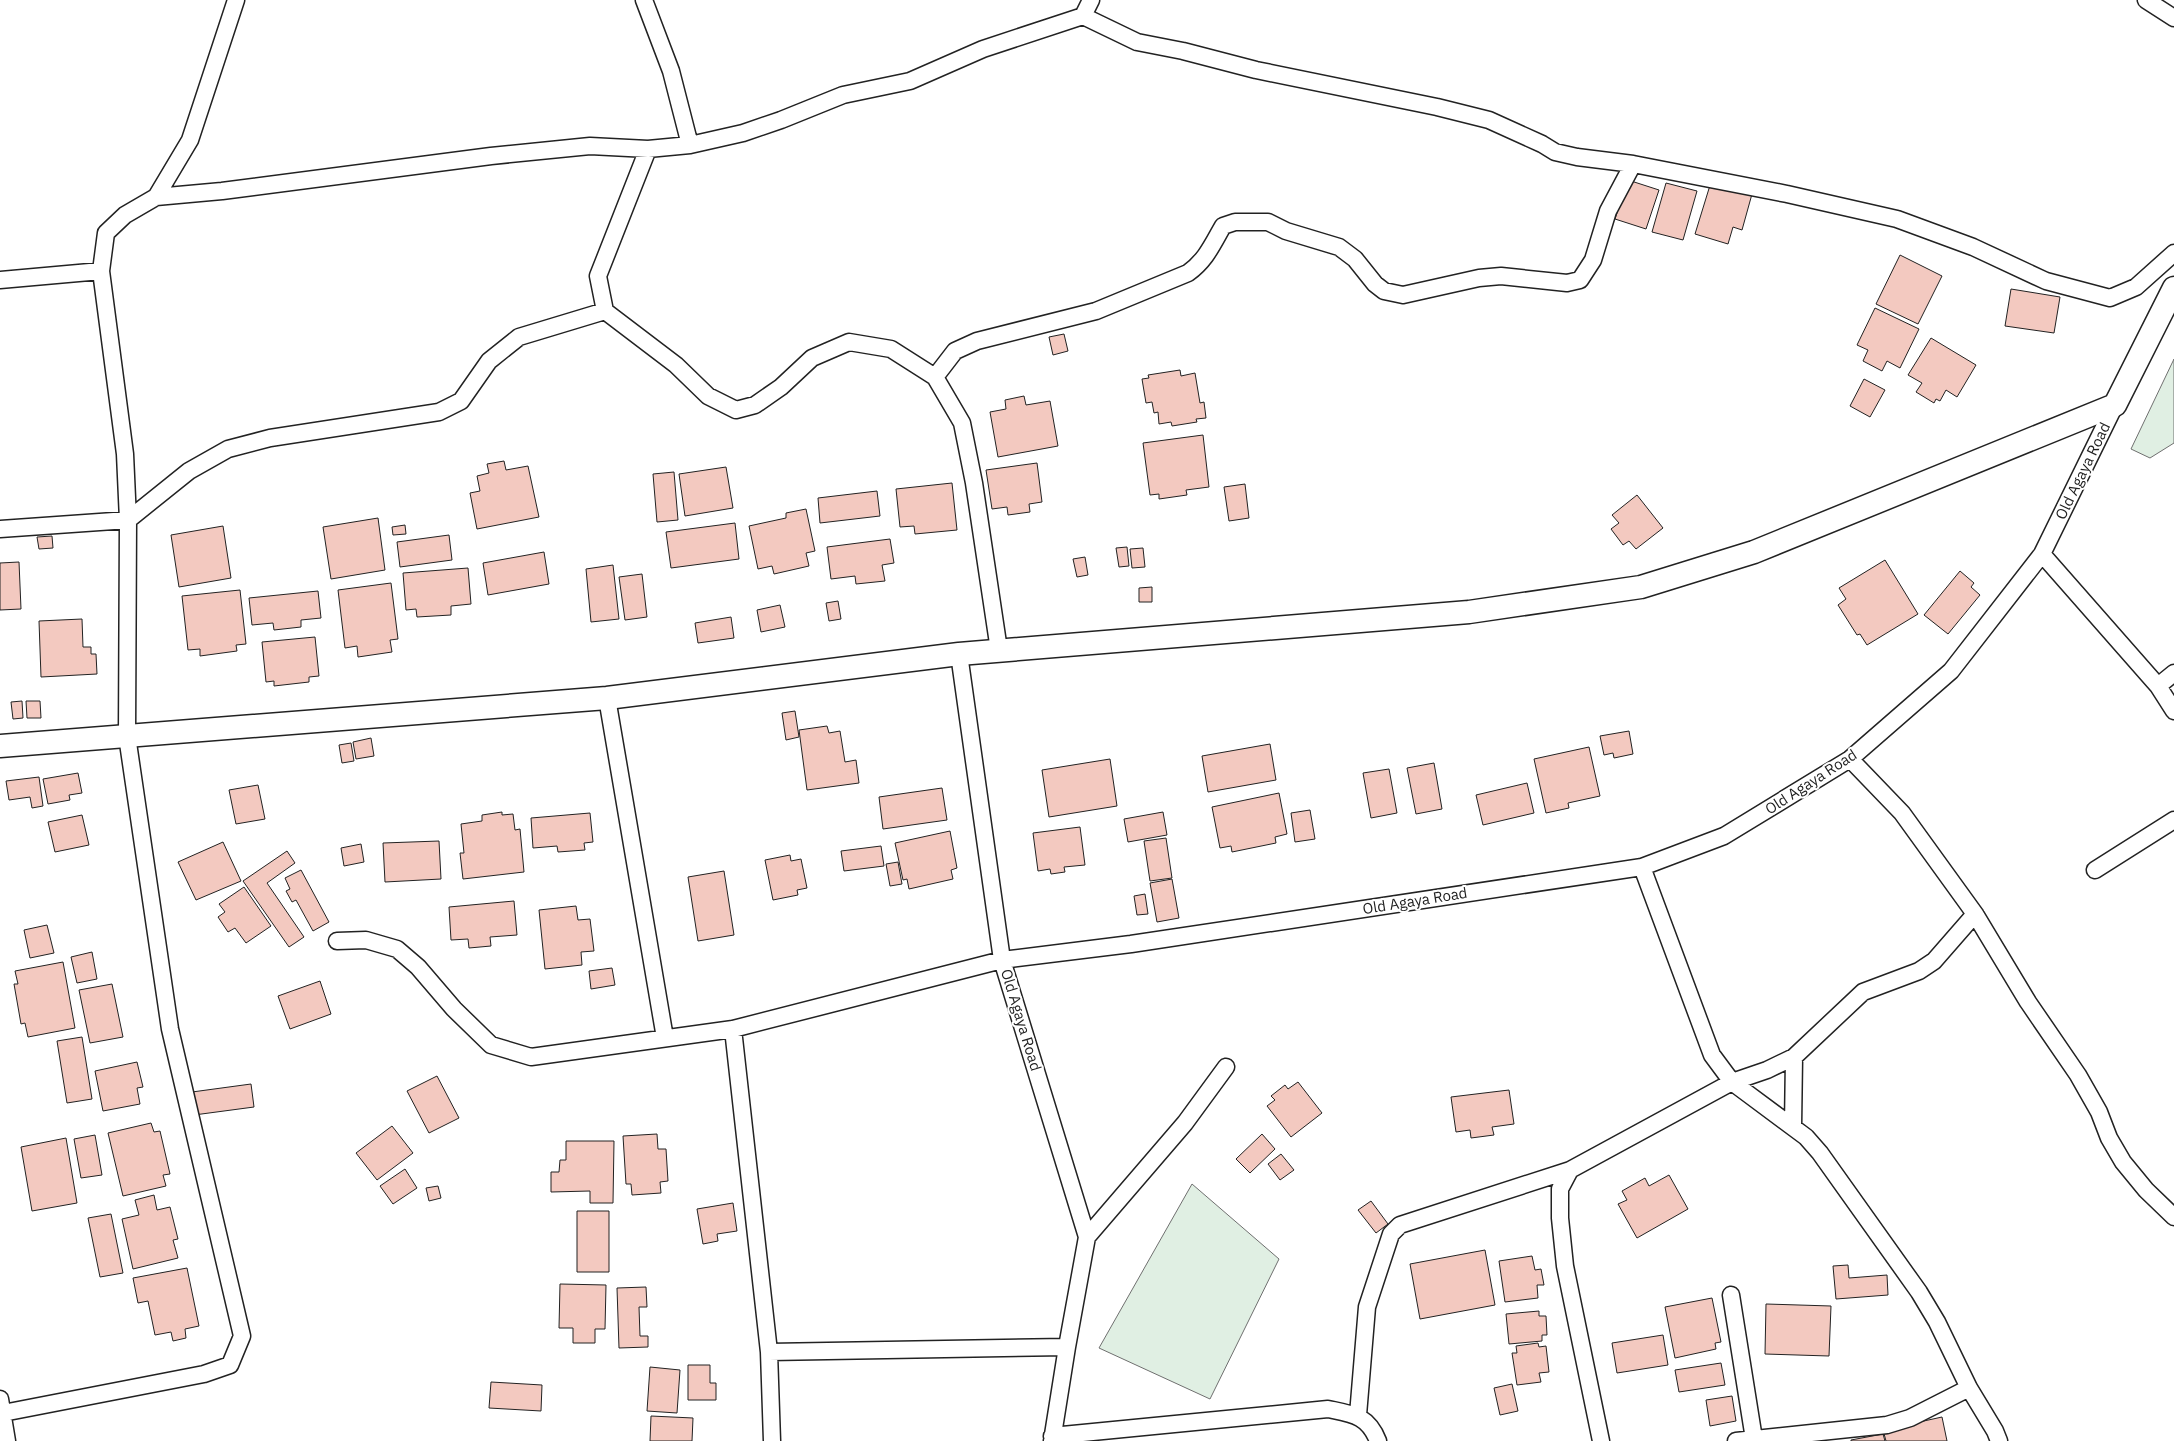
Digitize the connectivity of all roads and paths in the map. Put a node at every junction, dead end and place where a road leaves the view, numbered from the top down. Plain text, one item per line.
1 (236, 0) edge
2 (644, 0) edge
3 (1091, 0) edge
4 (2146, 0) edge
5 (1083, 16) junction
6 (2174, 18) edge
7 (690, 145) junction
8 (648, 149) junction
9 (1633, 164) junction
10 (156, 197) junction
11 (2174, 253) edge
12 (102, 271) junction
13 (0, 280) edge
14 (2174, 288) edge
15 (605, 311) junction
16 (935, 377) junction
17 (2115, 404) junction
18 (128, 520) junction
19 (0, 529) edge
20 (2042, 554) junction
21 (999, 650) junction
22 (959, 654) junction
23 (2174, 673) edge
24 (2158, 686) junction
25 (606, 698) junction
26 (2174, 711) edge
27 (126, 736) junction
28 (0, 746) edge
29 (1850, 759) junction
30 (2174, 820) edge
31 (1642, 867) junction
32 (2095, 870) dead end
33 (1975, 914) junction
34 (337, 941) dead end
35 (1002, 960) junction
36 (733, 1029) junction
37 (664, 1038) junction
38 (1794, 1056) junction
39 (1226, 1067) dead end
40 (1732, 1082) junction
41 (1793, 1127) junction
42 (1570, 1170) junction
43 (2174, 1217) edge
44 (1088, 1237) junction
45 (1731, 1294) dead end
46 (1067, 1347) junction
47 (769, 1352) junction
48 (1968, 1388) junction
49 (1, 1406) edge
50 (1358, 1415) junction
51 (1052, 1439) edge
52 (1754, 1439) junction
53 (7, 1441) edge
54 (772, 1441) edge
55 (1378, 1441) edge
56 (1601, 1441) edge
57 (1736, 1441) edge
58 (1999, 1441) edge

1 - 10 street
2 - 7 street
3 - 5 street
4 - 6 street
5 - 7 street
5 - 9 street
7 - 8 street
8 - 10 street
8 - 15 street
9 - 11 street
9 - 16 street
10 - 12 street
12 - 13 street
12 - 18 street
14 - 17 street
15 - 16 street
15 - 18 street
16 - 21 street
17 - 20 street, Old Agaya Road
17 - 21 street
18 - 19 street
18 - 27 street
20 - 24 street
20 - 29 street, Old Agaya Road
21 - 22 street
22 - 25 street
22 - 35 street
23 - 24 street
24 - 26 street
25 - 27 street
25 - 37 street
27 - 28 street
27 - 49 street
29 - 31 street, Old Agaya Road
29 - 33 street
30 - 32 street
31 - 35 street, Old Agaya Road
31 - 40 street
33 - 38 street
33 - 43 street
34 - 37 street
35 - 36 street
35 - 44 street, Old Agaya Road
36 - 37 street
36 - 47 street
38 - 40 street
38 - 41 street
39 - 44 street
40 - 41 street
40 - 42 street
41 - 48 street
42 - 50 street
42 - 56 street
44 - 46 street, Old Agaya Road
45 - 52 street
46 - 47 street
46 - 51 street, Old Agaya Road
47 - 54 street
48 - 52 street
48 - 58 street
49 - 53 street
50 - 51 street
50 - 55 street
52 - 57 street

